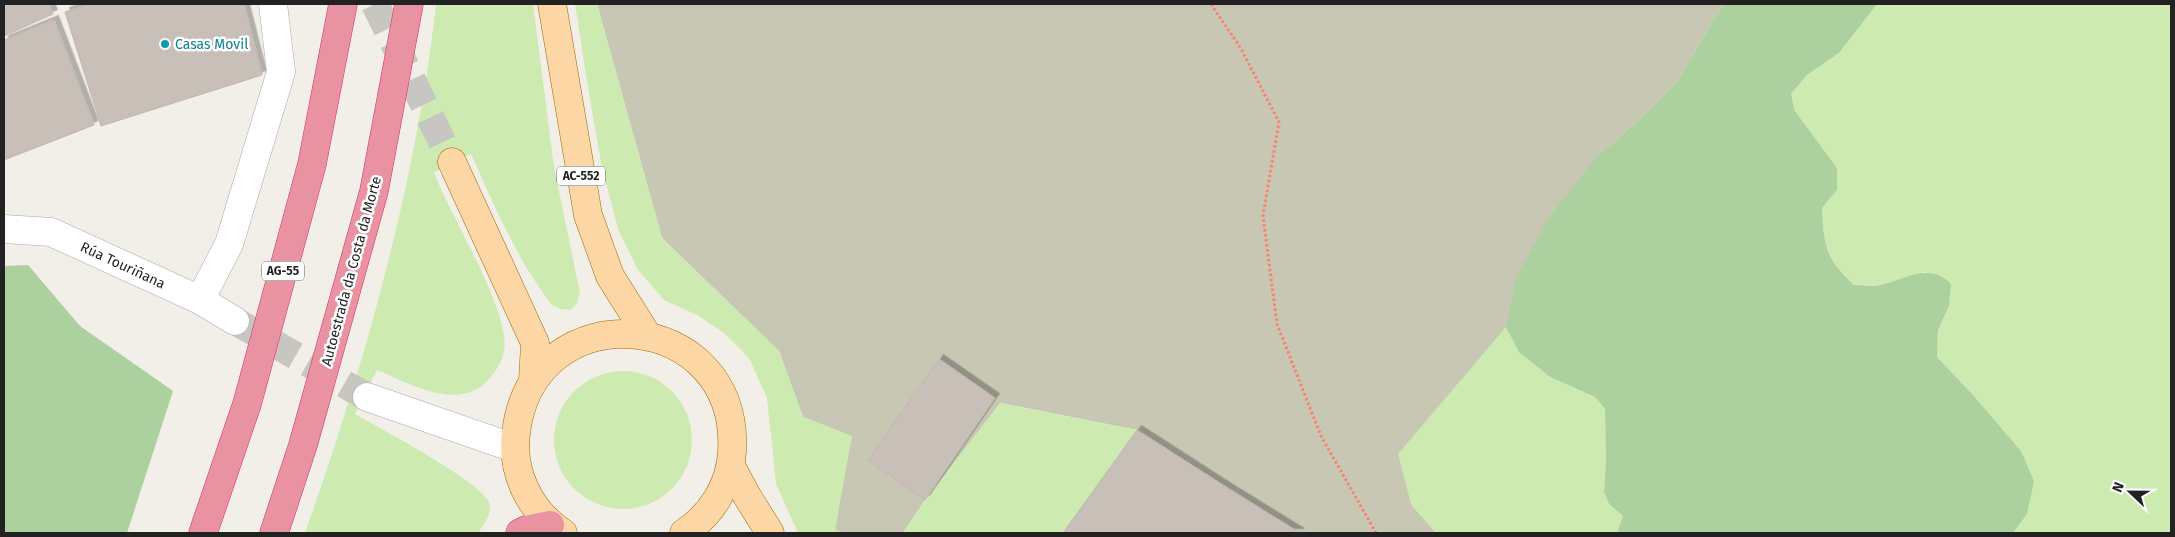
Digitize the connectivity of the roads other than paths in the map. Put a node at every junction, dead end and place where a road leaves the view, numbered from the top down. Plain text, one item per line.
1 (274, 4) edge
2 (343, 4) edge
3 (409, 4) edge
4 (552, 4) edge
5 (452, 162) tunnel mouth
6 (4, 229) edge
7 (200, 300) junction
8 (236, 321) tunnel mouth
9 (647, 335) junction
10 (533, 381) junction
11 (367, 397) tunnel mouth
12 (514, 448) junction
13 (732, 466) junction
14 (557, 529) edge
15 (203, 533) edge
16 (274, 533) edge
17 (520, 533) edge
18 (684, 533) edge
19 (770, 533) edge

1 - 7 street
2 - 15 highway, AG-55
3 - 16 highway, Autoestrada da Costa da Morte
4 - 9 main road, AC-552
5 - 10 main road
6 - 7 street, Rúa Touriñana
7 - 8 street, Rúa Touriñana
9 - 10 main road
9 - 13 main road
10 - 12 main road
11 - 12 street
12 - 14 main road
13 - 18 main road
13 - 19 main road
14 - 17 highway

